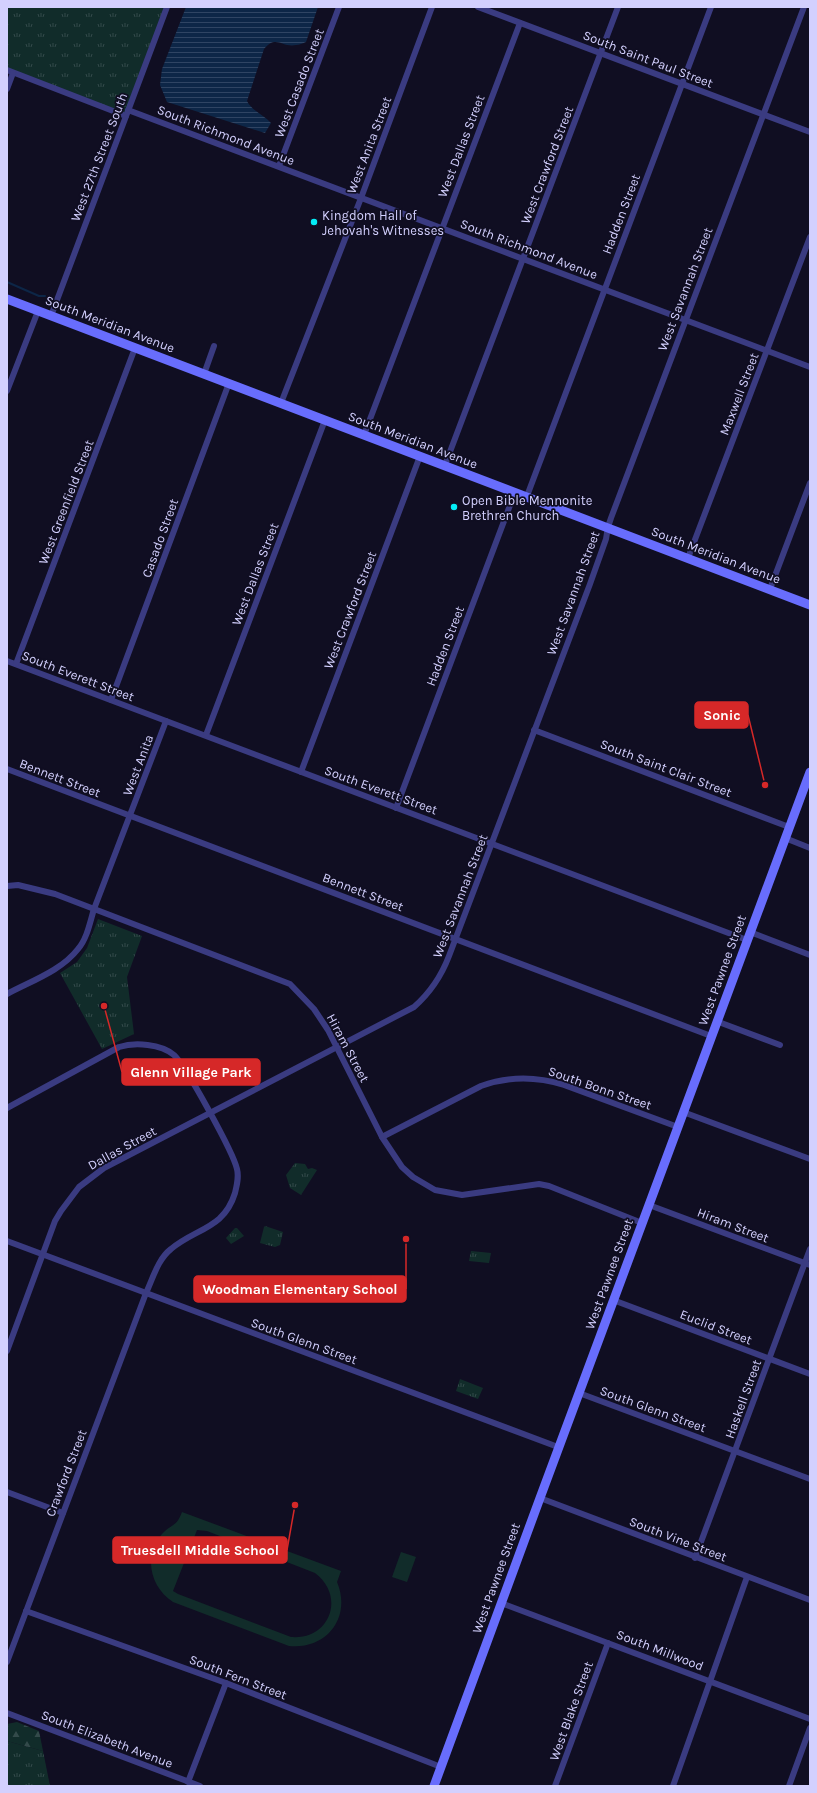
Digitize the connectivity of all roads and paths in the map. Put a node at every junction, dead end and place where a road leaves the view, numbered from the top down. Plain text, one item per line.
1 (167, 7) edge
2 (339, 7) edge
3 (432, 7) edge
4 (478, 7) edge
5 (618, 7) edge
6 (712, 7) edge
7 (804, 7) edge
8 (520, 22) junction
9 (601, 53) junction
10 (10, 72) edge
11 (682, 84) junction
12 (7, 89) edge
13 (127, 113) junction
14 (764, 114) junction
15 (810, 132) edge
16 (279, 166) junction
17 (361, 198) junction
18 (442, 228) junction
19 (810, 237) edge
20 (524, 258) junction
21 (604, 290) junction
22 (7, 299) edge
23 (38, 311) junction
24 (51, 316) junction
25 (686, 320) junction
26 (214, 346) dead end
27 (136, 348) junction
28 (767, 350) junction
29 (810, 367) edge
30 (204, 374) junction
31 (229, 383) junction
32 (7, 391) edge
33 (281, 403) junction
34 (325, 420) junction
35 (364, 435) junction
36 (420, 456) junction
37 (445, 465) junction
38 (810, 483) edge
39 (515, 492) junction
40 (527, 496) junction
41 (608, 527) junction
42 (688, 558) junction
43 (770, 590) junction
44 (810, 605) edge
45 (7, 661) edge
46 (16, 664) junction
47 (111, 700) junction
48 (166, 721) junction
49 (534, 730) junction
50 (206, 735) junction
51 (7, 769) edge
52 (301, 772) junction
53 (810, 772) edge
54 (396, 808) junction
55 (130, 816) junction
56 (789, 827) junction
57 (785, 838) junction
58 (492, 843) junction
59 (810, 848) edge
60 (7, 886) edge
61 (94, 909) junction
62 (748, 936) junction
63 (456, 939) junction
64 (810, 955) edge
65 (7, 994) edge
66 (716, 1021) junction
67 (711, 1036) junction
68 (780, 1045) dead end
69 (336, 1048) junction
70 (7, 1108) edge
71 (683, 1112) junction
72 (210, 1114) junction
73 (678, 1128) junction
74 (382, 1137) junction
75 (810, 1159) edge
76 (649, 1205) junction
77 (642, 1223) junction
78 (7, 1240) edge
79 (810, 1249) edge
80 (43, 1254) junction
81 (807, 1264) edge
82 (146, 1293) junction
83 (614, 1300) junction
84 (7, 1351) edge
85 (770, 1359) junction
86 (810, 1374) edge
87 (579, 1393) junction
88 (558, 1447) junction
89 (735, 1452) junction
90 (810, 1479) edge
91 (7, 1492) edge
92 (540, 1498) junction
93 (63, 1513) junction
94 (696, 1558) junction
95 (747, 1577) junction
96 (810, 1600) edge
97 (501, 1603) junction
98 (26, 1611) junction
99 (608, 1643) junction
100 (7, 1662) edge
101 (711, 1681) junction
102 (226, 1683) junction
103 (7, 1713) edge
104 (810, 1719) edge
105 (810, 1728) edge
106 (441, 1767) junction
107 (188, 1782) junction
108 (200, 1786) edge
109 (434, 1786) edge
110 (555, 1786) edge
111 (673, 1786) edge
112 (789, 1786) edge

1 - 13 street, West 27th Street South
2 - 16 street, West Casado Street
3 - 17 street, West Anita Street
4 - 8 street, South Saint Paul Street
5 - 9 street, West Crawford Street
6 - 11 street, Hadden Street
7 - 14 street, West Savannah Street
8 - 9 street, South Saint Paul Street
8 - 18 street, West Dallas Street
9 - 11 street, South Saint Paul Street
9 - 20 street, West Crawford Street
10 - 12 street
10 - 13 street, South Richmond Avenue
11 - 14 street, South Saint Paul Street
11 - 21 street, Hadden Street
13 - 16 street, South Richmond Avenue
13 - 24 street, West 27th Street South
14 - 15 street, South Saint Paul Street
14 - 25 street, West Savannah Street
16 - 17 street, South Richmond Avenue
17 - 18 street, South Richmond Avenue
17 - 33 street, West Anita Street
18 - 20 street, South Richmond Avenue
18 - 35 street, West Dallas Street
19 - 28 street, Maxwell Street
20 - 21 street, South Richmond Avenue
20 - 37 street, West Crawford Street
21 - 25 street, South Richmond Avenue
21 - 40 street, Hadden Street
22 - 23 main road, South Meridian Avenue
23 - 24 main road, South Meridian Avenue
23 - 32 street
24 - 27 main road, South Meridian Avenue
25 - 28 street, South Richmond Avenue
25 - 41 street, West Savannah Street
26 - 30 street
27 - 30 main road, South Meridian Avenue
27 - 46 street, West Greenfield Street
28 - 29 street, South Richmond Avenue
28 - 42 street, Maxwell Street
30 - 31 main road, South Meridian Avenue
31 - 33 main road, South Meridian Avenue
31 - 47 street, Casado Street
33 - 34 main road, South Meridian Avenue
34 - 35 main road, South Meridian Avenue
34 - 50 street, West Dallas Street
35 - 36 main road, South Meridian Avenue
36 - 37 main road, South Meridian Avenue
36 - 52 street, West Crawford Street
37 - 39 main road, South Meridian Avenue
38 - 43 street
39 - 40 main road, South Meridian Avenue
39 - 54 street, Hadden Street
40 - 41 main road, South Meridian Avenue
41 - 42 main road, South Meridian Avenue
41 - 49 street, West Savannah Street
42 - 43 main road, South Meridian Avenue
43 - 44 main road, South Meridian Avenue
45 - 46 street, South Everett Street
46 - 47 street, South Everett Street
47 - 48 street, South Everett Street
48 - 50 street, South Everett Street
48 - 55 street, West Anita
49 - 56 street, South Saint Clair Street
49 - 58 street, West Savannah Street
50 - 52 street, South Everett Street
51 - 55 street, Bennett Street
52 - 54 street, South Everett Street
53 - 56 main road, West Pawnee Street
54 - 58 street, South Everett Street
55 - 61 street
55 - 63 street, Bennett Street
56 - 57 main road, West Pawnee Street
57 - 59 street
57 - 62 main road, West Pawnee Street
58 - 62 street, South Everett Street
58 - 63 street, West Savannah Street
60 - 61 street, Hiram Street
61 - 65 street
61 - 69 street, Hiram Street
62 - 64 street, South Everett Street
62 - 66 main road, West Pawnee Street
63 - 67 street, Bennett Street
63 - 69 street, West Savannah Street
66 - 67 main road, West Pawnee Street
66 - 68 street
67 - 71 main road, West Pawnee Street
69 - 72 street, Dallas Street
69 - 74 street, Hiram Street
70 - 72 street
71 - 73 main road, West Pawnee Street
71 - 75 street
72 - 80 street, Dallas Street
72 - 82 street
73 - 74 street, South Bonn Street
73 - 76 main road, West Pawnee Street
74 - 77 street, Hiram Street
76 - 77 main road, West Pawnee Street
76 - 81 street, Hiram Street
77 - 83 main road, West Pawnee Street
78 - 80 street, South Glenn Street
79 - 81 street, Haskell Street
80 - 82 street, South Glenn Street
80 - 84 street, Dallas Street
81 - 85 street, Haskell Street
82 - 88 street, South Glenn Street
82 - 93 street, Crawford Street
83 - 85 street, Euclid Street
83 - 87 main road, West Pawnee Street
85 - 86 street, Euclid Street
85 - 89 street, Haskell Street
87 - 88 main road, West Pawnee Street
87 - 89 street, South Glenn Street
88 - 92 main road, West Pawnee Street
89 - 90 street, South Glenn Street
89 - 94 street, Haskell Street
91 - 93 street
92 - 94 street, South Vine Street
92 - 97 main road, West Pawnee Street
93 - 98 street, Crawford Street
94 - 95 street, South Vine Street
95 - 96 street, South Vine Street
95 - 101 street
97 - 99 street, South Millwood
97 - 106 main road, West Pawnee Street
98 - 100 street, Crawford Street
98 - 102 street, South Fern Street
99 - 101 street, South Millwood
99 - 110 street, West Blake Street
101 - 104 street, South Millwood
101 - 111 street
102 - 106 street, South Fern Street
102 - 107 street
103 - 107 street, South Elizabeth Avenue
105 - 112 street
106 - 109 main road, West Pawnee Street
107 - 108 street, South Elizabeth Avenue

